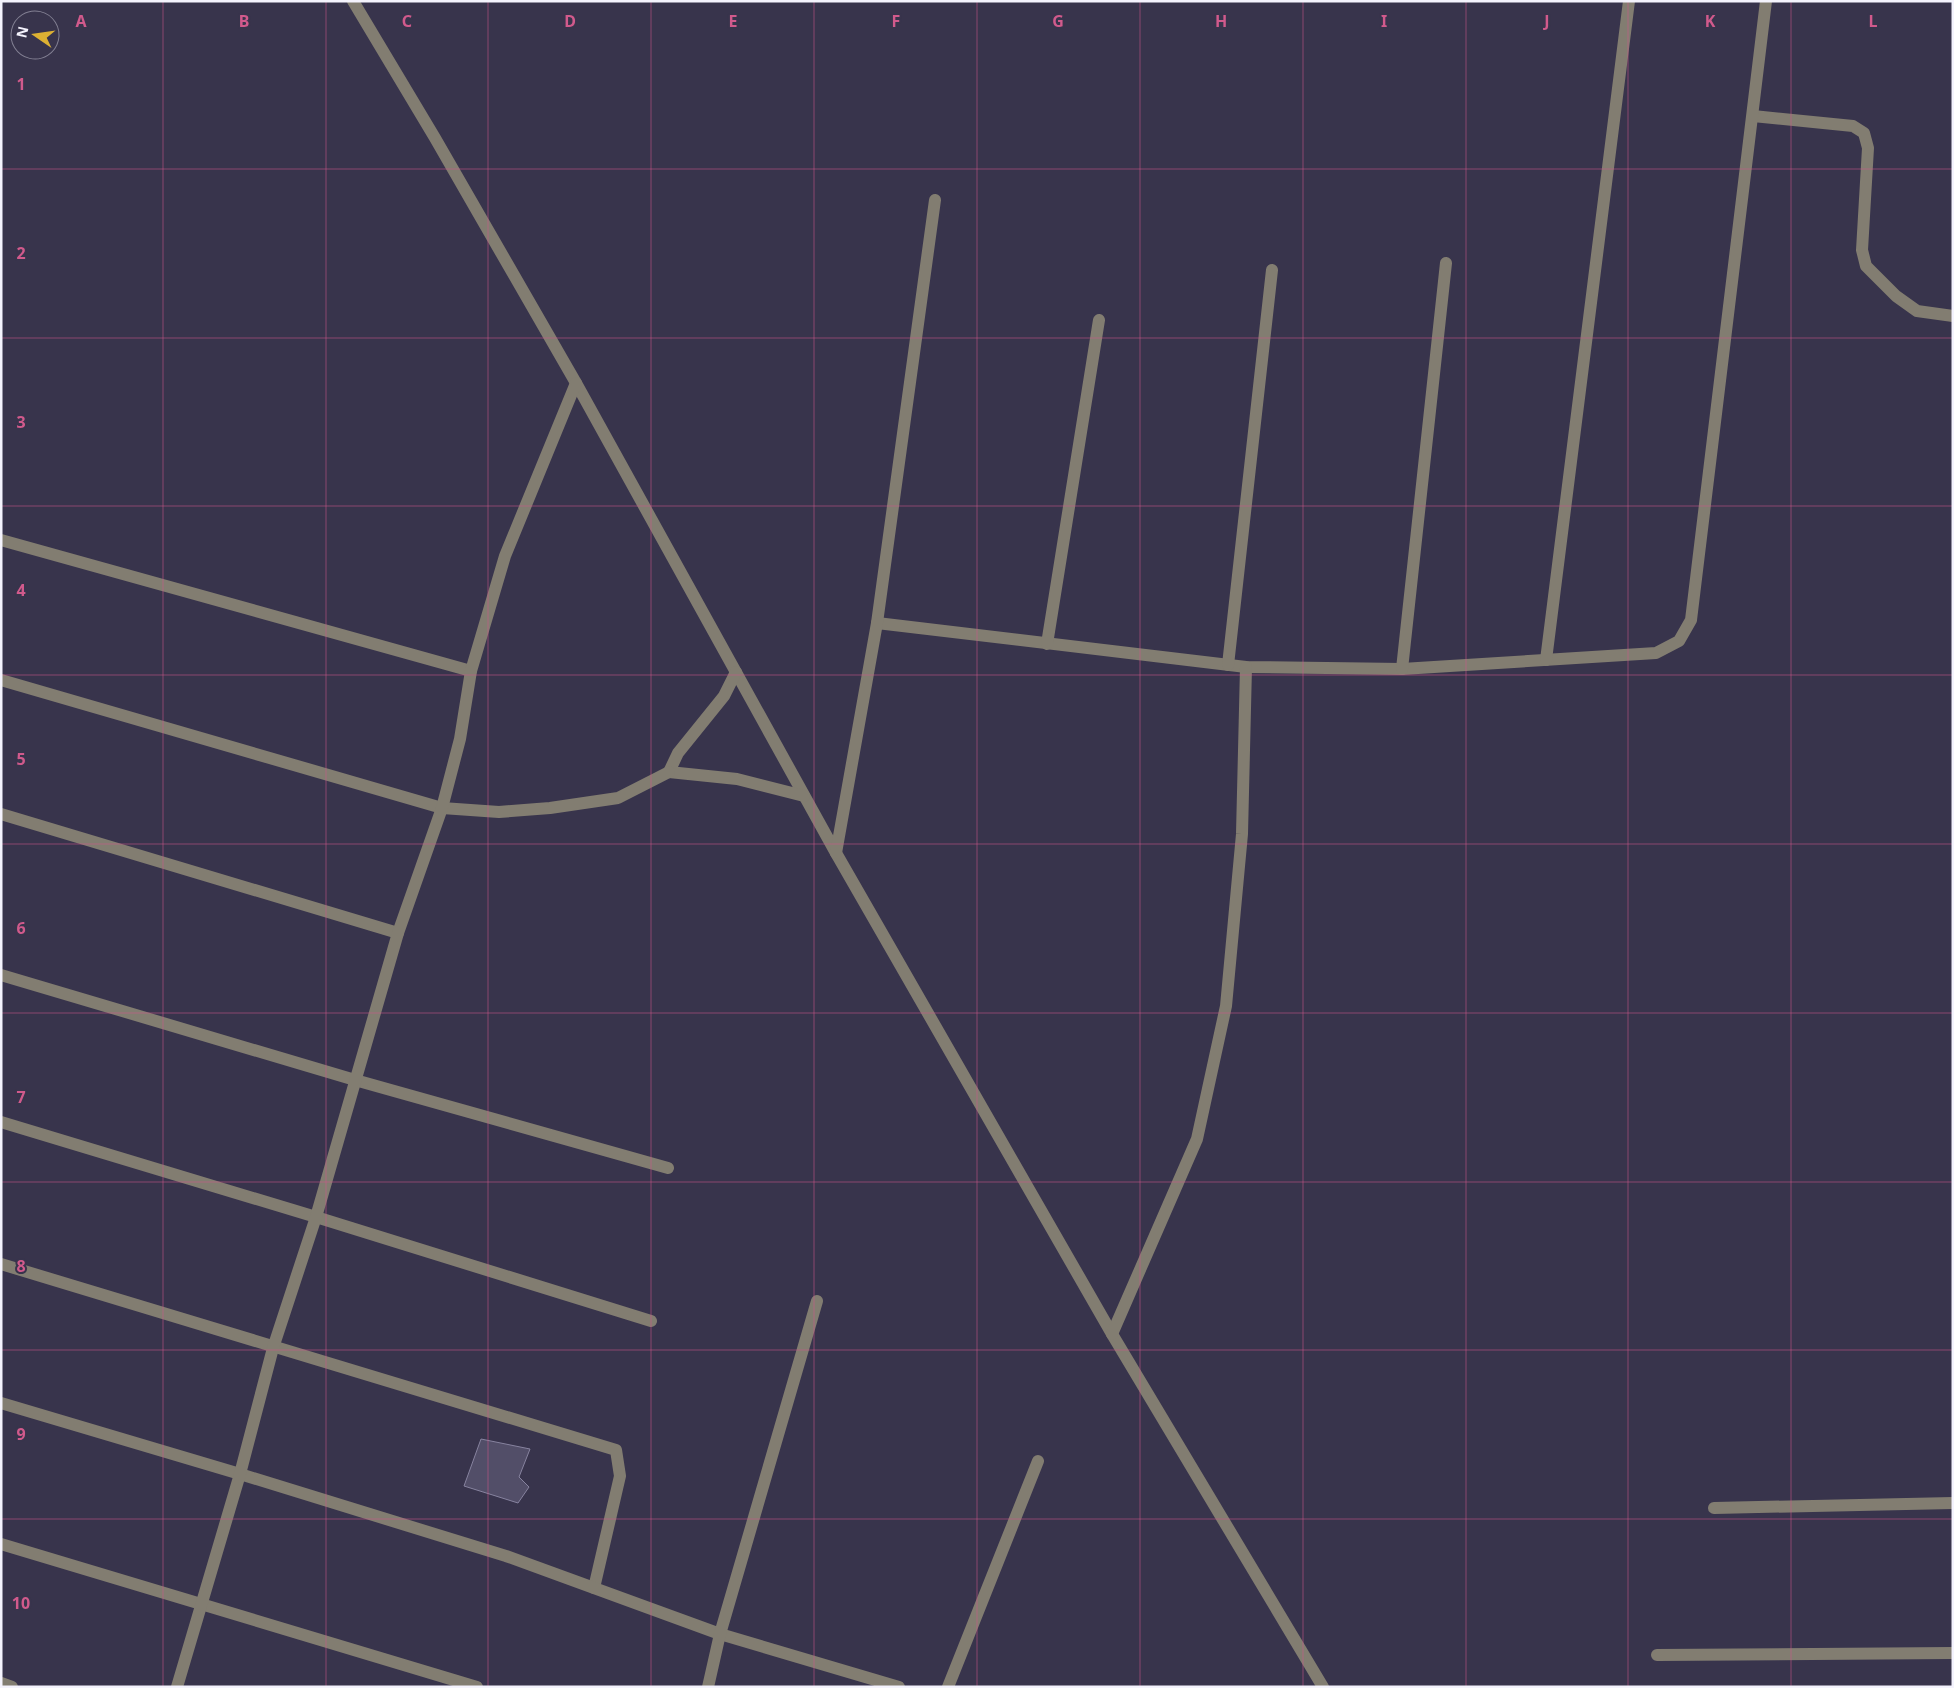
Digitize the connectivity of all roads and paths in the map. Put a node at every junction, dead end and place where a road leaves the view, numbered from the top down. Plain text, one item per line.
1 (1629, 1) edge
2 (1766, 1) edge
3 (356, 2) edge
4 (1752, 116) junction
5 (934, 200) dead end
6 (1446, 263) dead end
7 (1272, 270) dead end
8 (1953, 316) edge
9 (1099, 320) dead end
10 (576, 383) junction
11 (1, 540) edge
12 (877, 623) junction
13 (1047, 644) junction
14 (1546, 660) junction
15 (1228, 665) junction
16 (1246, 667) junction
17 (1402, 669) junction
18 (471, 672) junction
19 (736, 672) junction
20 (1, 680) edge
21 (669, 772) junction
22 (804, 796) junction
23 (442, 808) junction
24 (1, 814) edge
25 (836, 853) junction
26 (398, 933) junction
27 (1, 975) edge
28 (355, 1080) junction
29 (1, 1122) edge
30 (668, 1168) dead end
31 (316, 1217) junction
32 (1, 1264) edge
33 (817, 1301) dead end
34 (651, 1321) dead end
35 (1112, 1334) junction
36 (273, 1348) junction
37 (1, 1403) edge
38 (1038, 1461) dead end
39 (240, 1474) junction
40 (1953, 1503) edge
41 (1714, 1508) dead end
42 (1, 1544) edge
43 (594, 1588) junction
44 (200, 1604) junction
45 (720, 1634) junction
46 (1953, 1653) edge
47 (1657, 1655) dead end
48 (1, 1683) edge
49 (12, 1687) edge
50 (177, 1687) edge
51 (477, 1687) edge
52 (708, 1687) edge
53 (899, 1687) edge
54 (948, 1687) edge
55 (1323, 1687) edge

1 - 14 street
2 - 4 street
3 - 10 street
4 - 8 street
4 - 14 street
5 - 12 street
6 - 17 street
7 - 15 street
9 - 13 street
10 - 18 street
10 - 19 street
11 - 18 street
12 - 13 street
12 - 25 street
13 - 15 street
14 - 17 street
15 - 16 street
16 - 17 street
16 - 35 street
18 - 23 street
19 - 21 street
19 - 22 street
20 - 23 street
21 - 22 street
21 - 23 street
22 - 25 street
23 - 26 street
24 - 26 street
25 - 35 street
26 - 28 street
27 - 28 street
28 - 30 street
28 - 31 street
29 - 31 street
31 - 34 street
31 - 36 street
32 - 36 street
33 - 45 street
35 - 55 street
36 - 39 street
36 - 43 street
37 - 39 street
38 - 54 street
39 - 43 street
39 - 44 street
40 - 41 street
42 - 44 street
43 - 45 street
44 - 50 street
44 - 51 street
45 - 52 street
45 - 53 street
46 - 47 street
48 - 49 street

